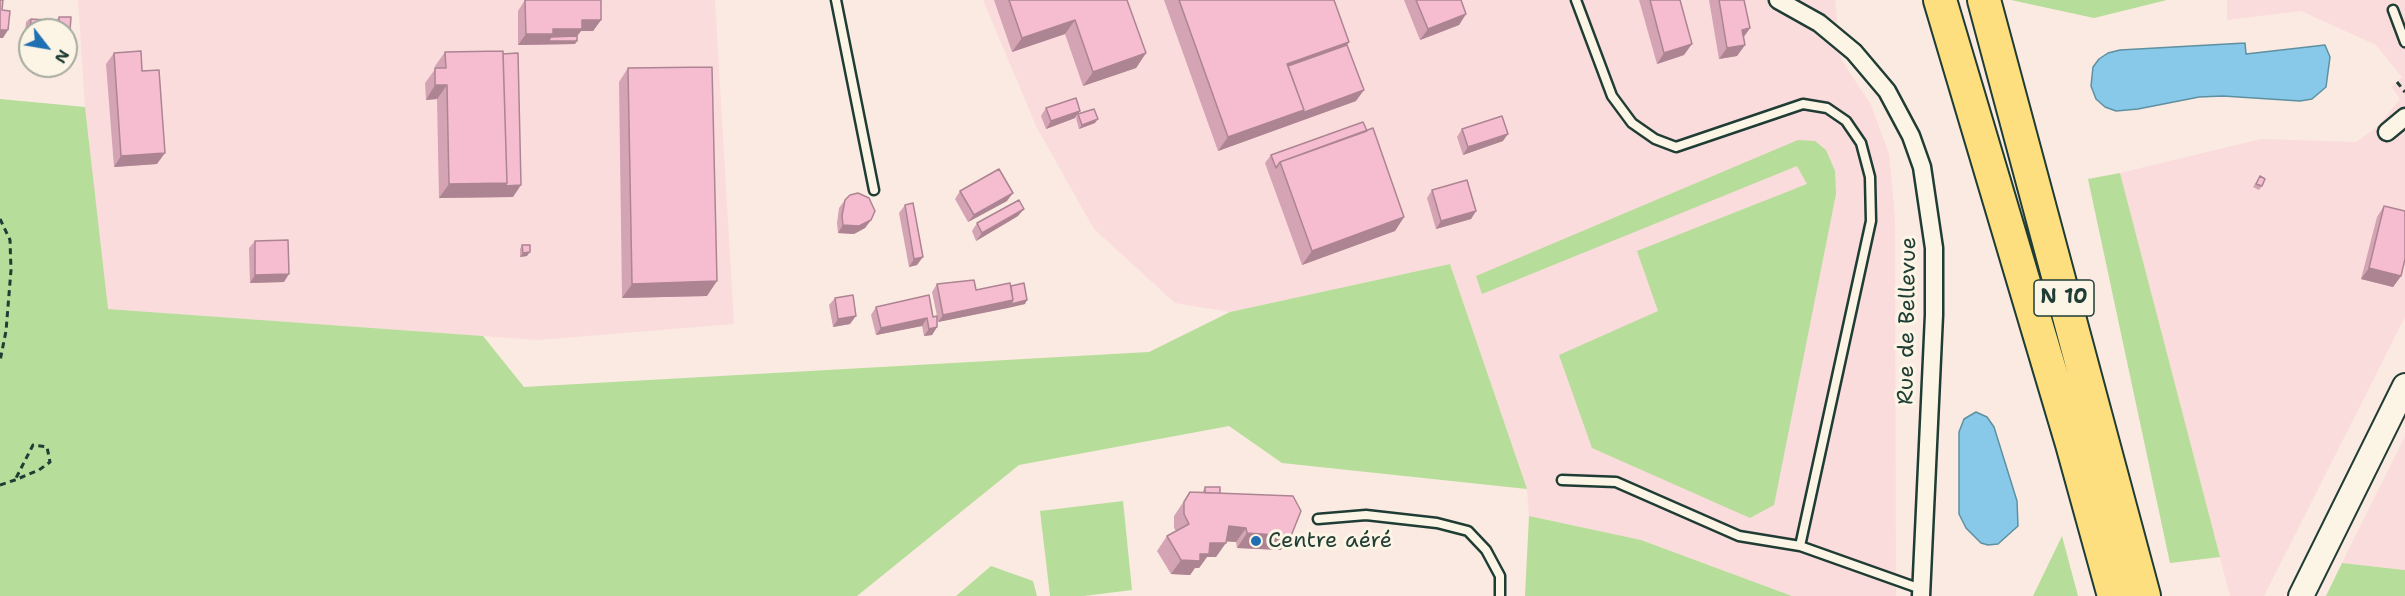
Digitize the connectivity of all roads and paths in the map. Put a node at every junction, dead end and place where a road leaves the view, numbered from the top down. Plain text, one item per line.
1 (836, 0) edge
2 (1576, 0) edge
3 (1778, 0) edge
4 (1940, 0) edge
5 (1957, 0) edge
6 (1984, 0) edge
7 (2393, 10) dead end
8 (2405, 42) edge
9 (2397, 82) dead end
10 (2405, 92) edge
11 (2405, 117) edge
12 (2387, 132) dead end
13 (874, 190) dead end
14 (0, 219) edge
15 (0, 361) edge
16 (2405, 386) edge
17 (2072, 444) junction
18 (15, 480) junction
19 (1562, 480) dead end
20 (0, 485) edge
21 (1318, 519) dead end
22 (1800, 546) junction
23 (1921, 592) edge
24 (1500, 596) edge
25 (2114, 596) edge
26 (2144, 596) edge
27 (2301, 596) edge

1 - 13 lane
2 - 22 lane
3 - 23 street, Rue de Bellevue
4 - 17 highway
5 - 17 highway, N 10
6 - 26 highway, N 10
7 - 8 lane
9 - 10 path
11 - 12 street
14 - 15 path
16 - 27 street
17 - 25 highway, N 10
18 - 18 path
18 - 20 path
19 - 22 lane
21 - 24 lane
22 - 23 lane

